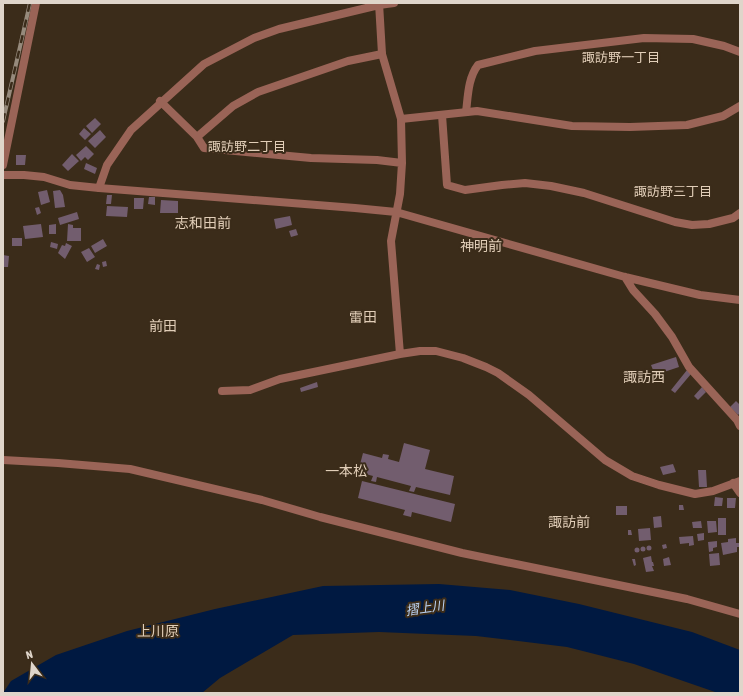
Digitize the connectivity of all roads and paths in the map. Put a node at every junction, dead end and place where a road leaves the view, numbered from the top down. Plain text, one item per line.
1 (36, 3) edge
2 (394, 3) edge
3 (379, 4) edge
4 (740, 52) edge
5 (382, 54) junction
6 (160, 101) junction
7 (740, 106) edge
8 (466, 112) junction
9 (442, 115) junction
10 (401, 119) junction
11 (197, 137) junction
12 (402, 163) junction
13 (3, 165) edge
14 (3, 175) edge
15 (99, 188) junction
16 (396, 212) junction
17 (740, 214) edge
18 (625, 276) junction
19 (740, 300) edge
20 (400, 354) junction
21 (222, 391) dead end
22 (740, 426) edge
23 (3, 460) edge
24 (737, 482) edge
25 (740, 493) edge
26 (740, 614) edge

1 - 13 street
2 - 3 street
3 - 5 street
3 - 6 street
4 - 8 street
5 - 10 street
5 - 11 street
6 - 11 street
6 - 15 street
7 - 8 street
8 - 9 street
9 - 10 street
9 - 17 street
10 - 12 street
11 - 12 street
12 - 16 street
14 - 15 street
15 - 16 street
16 - 18 street
16 - 20 street
18 - 19 street
18 - 22 street
20 - 21 street
20 - 24 street
23 - 26 street
24 - 25 street

